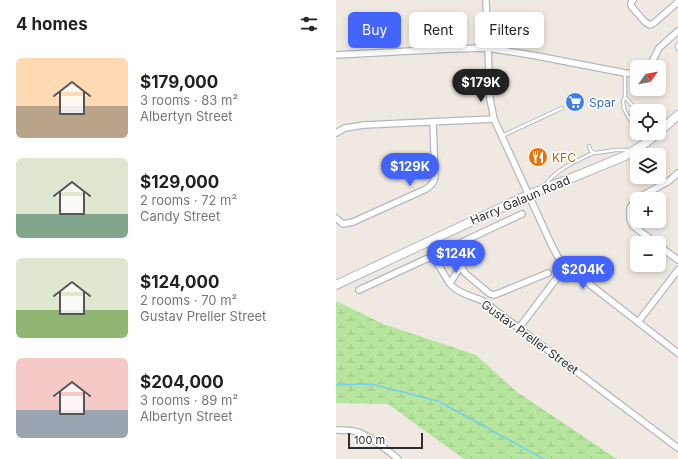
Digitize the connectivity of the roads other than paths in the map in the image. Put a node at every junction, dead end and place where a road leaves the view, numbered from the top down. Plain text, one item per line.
1 (486, 0) edge
2 (633, 0) edge
3 (678, 2) edge
4 (486, 12) edge
5 (678, 31) edge
6 (678, 44) edge
7 (488, 48) junction
8 (678, 49) edge
9 (336, 55) edge
10 (653, 60) edge
11 (625, 73) junction
12 (630, 73) edge
13 (625, 97) junction
14 (631, 104) edge
15 (562, 108) dead end
16 (678, 115) edge
17 (494, 119) junction
18 (630, 119) edge
19 (434, 122) junction
20 (666, 126) edge
21 (336, 133) edge
22 (502, 136) junction
23 (649, 140) edge
24 (647, 142) joint
25 (589, 146) dead end
26 (638, 148) edge
27 (630, 151) edge
28 (593, 153) junction
29 (630, 153) edge
30 (678, 173) edge
31 (543, 189) junction
32 (528, 195) junction
33 (522, 214) dead end
34 (336, 218) edge
35 (647, 236) edge
36 (666, 251) edge
37 (678, 260) edge
38 (461, 266) junction
39 (566, 266) junction
40 (678, 270) edge
41 (548, 272) dead end
42 (450, 283) junction
43 (336, 284) edge
44 (359, 290) dead end
45 (638, 322) junction
46 (519, 328) junction
47 (678, 353) edge
48 (336, 430) edge
49 (678, 448) edge
50 (398, 459) edge

1 - 4 street
2 - 3 street
5 - 10 street
6 - 8 lane
7 - 9 street
7 - 11 street
7 - 17 street
11 - 12 street
11 - 13 lane
13 - 14 lane
13 - 18 lane
15 - 22 lane
16 - 20 main road, Harry Galaun Road
17 - 19 street
17 - 22 street
19 - 21 street
19 - 34 street
22 - 32 street
23 - 24 main road, Harry Galaun Road
24 - 26 main road, Harry Galaun Road
25 - 28 lane
27 - 28 lane
28 - 31 lane
29 - 31 main road, Harry Galaun Road
30 - 35 street
31 - 32 main road, Harry Galaun Road
32 - 39 street
32 - 43 main road, Harry Galaun Road
33 - 38 street
36 - 37 street
38 - 41 street
38 - 42 street
39 - 45 street
39 - 46 street
40 - 45 street
42 - 44 street, Gustav Preller Street
42 - 46 street, Gustav Preller Street
45 - 47 street
46 - 49 street, Gustav Preller Street
48 - 50 street

